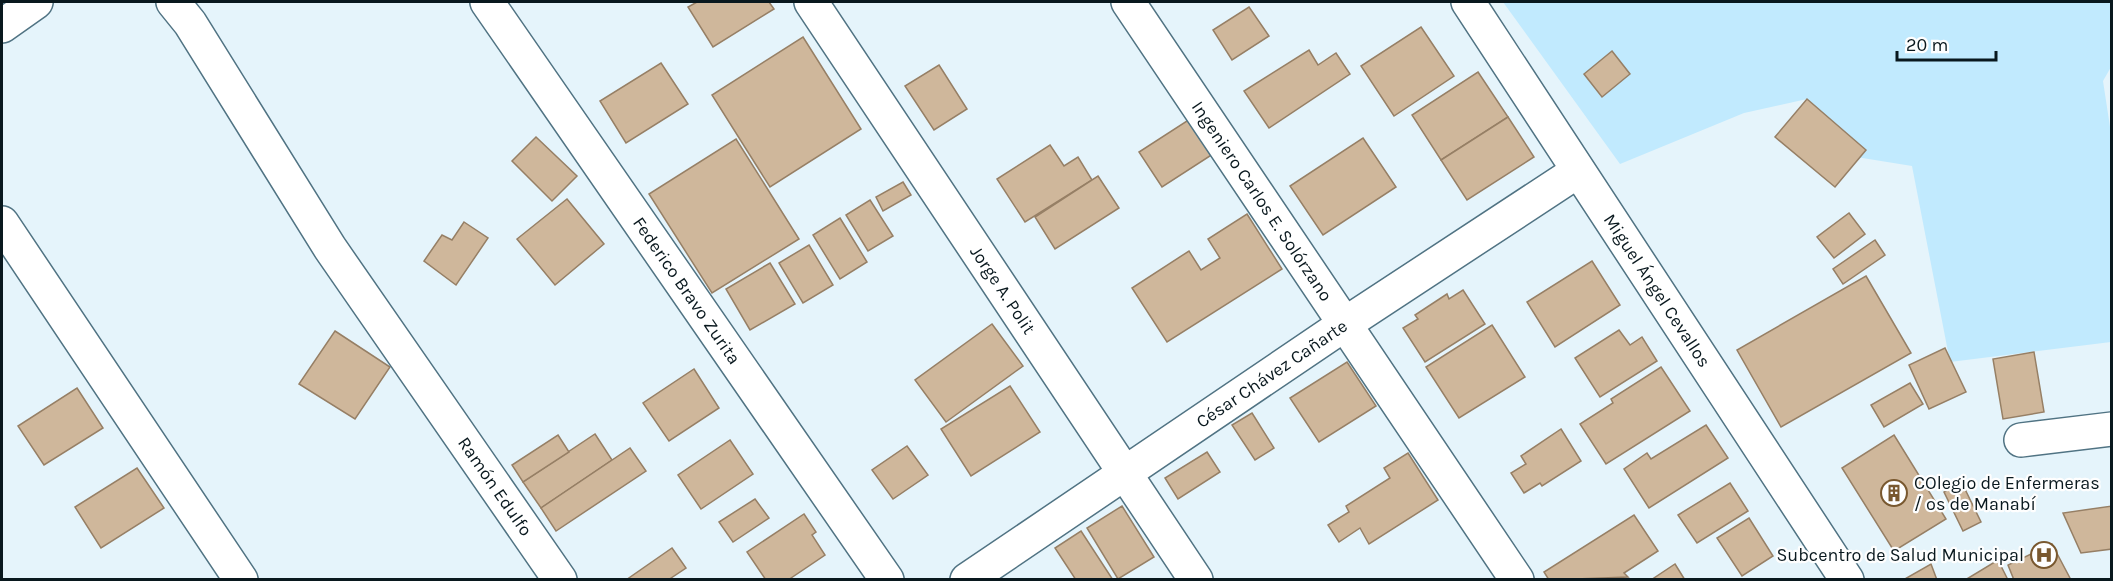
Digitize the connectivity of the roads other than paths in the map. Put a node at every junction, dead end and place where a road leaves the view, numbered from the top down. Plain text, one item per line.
1 (36, 2) edge
2 (173, 2) edge
3 (487, 2) edge
4 (811, 2) edge
5 (1128, 2) edge
6 (1468, 2) edge
7 (2, 26) edge
8 (1578, 171) junction
9 (2, 223) edge
10 (1345, 324) junction
11 (2112, 429) edge
12 (2021, 440) dead end
13 (1124, 472) junction
14 (241, 579) edge
15 (560, 579) edge
16 (887, 579) edge
17 (967, 579) edge
18 (1196, 579) edge
19 (1517, 579) edge
20 (1847, 579) edge

1 - 7 street
2 - 15 street, Ramón Edulfo
3 - 16 street, Federico Bravo Zurita
4 - 13 street, Jorge A. Polit
5 - 10 street, Ingeniero Carlos E. Solórzano
6 - 8 street, Miguel Ángel Cevallos
8 - 10 street, César Chávez Cañarte
8 - 20 street, Miguel Ángel Cevallos
9 - 14 street
10 - 13 street, César Chávez Cañarte
10 - 19 street, Ingeniero Carlos E. Solórzano
11 - 12 street
13 - 17 street, César Chávez Cañarte
13 - 18 street, Jorge A. Polit

